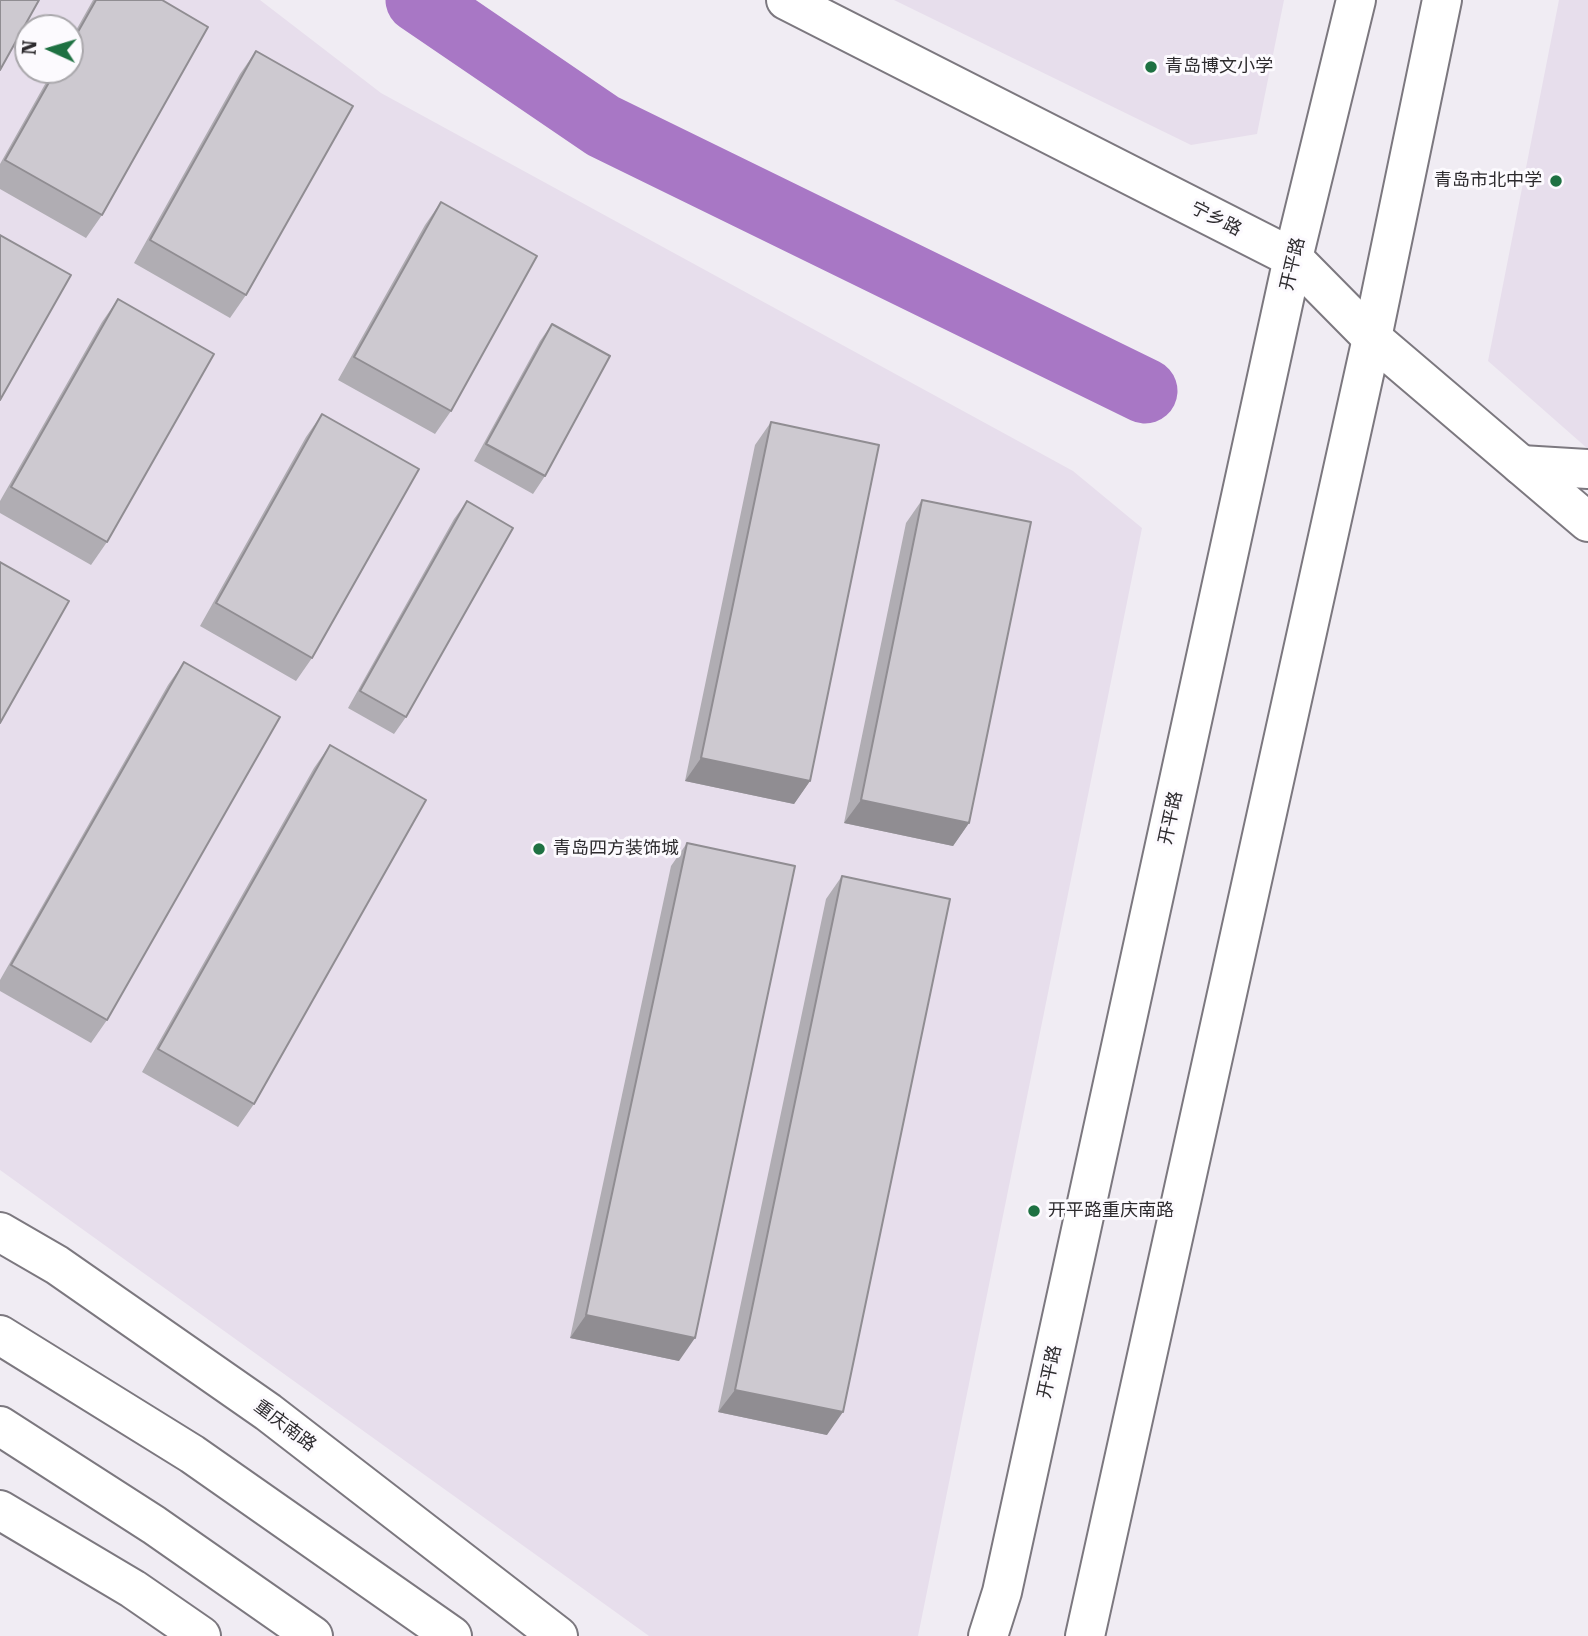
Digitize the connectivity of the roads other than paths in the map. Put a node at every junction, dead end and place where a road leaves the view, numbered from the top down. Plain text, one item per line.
1 (786, 0) edge
2 (1356, 0) edge
3 (1442, 0) edge
4 (1293, 258) junction
5 (1372, 338) junction
6 (1521, 465) junction
7 (1588, 469) edge
8 (1588, 522) edge
9 (0, 1232) edge
10 (0, 1335) edge
11 (0, 1426) edge
12 (0, 1510) edge
13 (201, 1636) edge
14 (313, 1636) edge
15 (452, 1636) edge
16 (558, 1636) edge
17 (988, 1636) edge
18 (1085, 1636) edge

1 - 4 main road, 宁乡路
2 - 4 main road, 开平路
3 - 5 main road
4 - 5 main road, 宁乡路
4 - 17 main road, 开平路
5 - 6 main road, 宁乡路
5 - 18 main road
6 - 7 main road
6 - 8 main road, 宁乡路
9 - 16 main road, 重庆南路
10 - 15 main road
11 - 14 main road
12 - 13 main road

